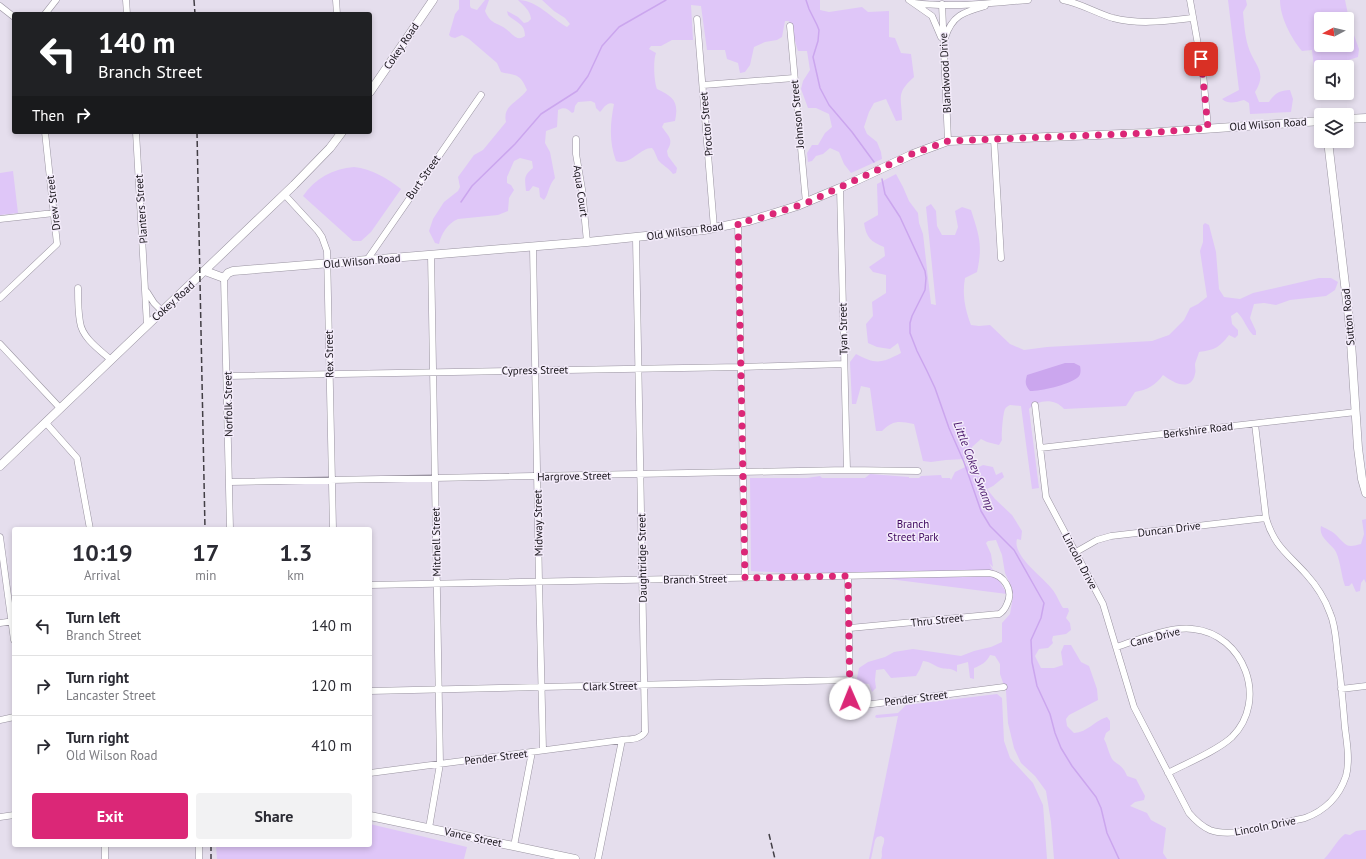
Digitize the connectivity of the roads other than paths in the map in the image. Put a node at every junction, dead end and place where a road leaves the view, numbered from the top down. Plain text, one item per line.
1 (56, 0) edge
2 (126, 0) edge
3 (336, 0) edge
4 (433, 0) edge
5 (1028, 0) edge
6 (1062, 0) edge
7 (1087, 0) edge
8 (1190, 0) edge
9 (911, 1) edge
10 (1008, 1) edge
11 (994, 3) junction
12 (942, 4) junction
13 (0, 6) edge
14 (1085, 8) junction
15 (47, 12) edge
16 (127, 12) edge
17 (337, 12) edge
18 (12, 15) edge
19 (1193, 18) junction
20 (697, 19) dead end
21 (790, 26) dead end
22 (943, 43) junction
23 (794, 78) junction
24 (703, 85) junction
25 (372, 89) edge
26 (481, 95) dead end
27 (1366, 118) edge
28 (1354, 119) edge
29 (1314, 121) edge
30 (1208, 128) junction
31 (45, 134) edge
32 (136, 134) edge
33 (340, 134) edge
34 (576, 139) dead end
35 (994, 139) junction
36 (948, 141) junction
37 (1329, 148) edge
38 (840, 188) junction
39 (284, 194) junction
40 (806, 203) junction
41 (54, 213) junction
42 (0, 219) edge
43 (738, 223) junction
44 (714, 228) junction
45 (636, 238) junction
46 (587, 242) junction
47 (534, 247) junction
48 (431, 255) junction
49 (1001, 258) dead end
50 (366, 260) junction
51 (328, 264) junction
52 (205, 271) junction
53 (224, 278) junction
54 (145, 287) junction
55 (78, 288) dead end
56 (0, 298) edge
57 (162, 311) junction
58 (148, 324) junction
59 (0, 344) edge
60 (111, 360) junction
61 (844, 364) junction
62 (741, 367) junction
63 (639, 369) junction
64 (535, 370) junction
65 (433, 372) junction
66 (329, 374) junction
67 (227, 376) junction
68 (1035, 405) dead end
69 (60, 408) junction
70 (1356, 412) junction
71 (46, 423) junction
72 (1255, 424) junction
73 (1040, 448) junction
74 (0, 466) edge
75 (847, 470) junction
76 (918, 471) dead end
77 (743, 473) junction
78 (640, 474) junction
79 (538, 476) junction
80 (435, 478) junction
81 (332, 480) junction
82 (230, 482) junction
83 (1366, 493) edge
84 (1266, 518) junction
85 (90, 527) edge
86 (230, 527) edge
87 (333, 527) edge
88 (0, 537) edge
89 (1076, 552) junction
90 (848, 576) junction
91 (745, 578) junction
92 (643, 580) junction
93 (539, 582) junction
94 (436, 584) junction
95 (372, 585) edge
96 (1010, 592) joint
97 (12, 615) edge
98 (12, 621) edge
99 (0, 623) edge
100 (850, 628) junction
101 (1116, 647) junction
102 (850, 680) junction
103 (644, 685) junction
104 (1366, 686) edge
105 (542, 687) junction
106 (1004, 687) dead end
107 (1342, 689) junction
108 (439, 690) junction
109 (372, 691) edge
110 (12, 717) edge
111 (0, 720) edge
112 (622, 740) junction
113 (543, 750) junction
114 (532, 752) junction
115 (440, 764) junction
116 (372, 773) edge
117 (1168, 773) junction
118 (12, 815) edge
119 (372, 816) edge
120 (0, 817) edge
121 (429, 828) junction
122 (514, 846) junction
123 (104, 847) edge
124 (199, 847) edge
125 (105, 859) edge
126 (199, 859) edge
127 (575, 859) edge
128 (598, 859) edge

1 - 15 street
2 - 16 street
3 - 17 street
4 - 25 street, Cokey Road
5 - 10 street
6 - 14 street
7 - 14 street
8 - 19 street
9 - 12 street
9 - 22 street
10 - 11 street
11 - 12 street
11 - 22 street
12 - 22 street, Blandwood Drive
13 - 18 street
14 - 19 street
19 - 30 street
20 - 24 street, Proctor Street
21 - 23 street, Johnson Street
22 - 36 street, Blandwood Drive
23 - 24 street
23 - 40 street, Johnson Street
24 - 44 street, Proctor Street
26 - 50 street, Burt Street
27 - 28 street
29 - 30 street, Old Wilson Road
30 - 35 street, Old Wilson Road
31 - 41 street, Drew Street
32 - 54 street, Planters Street
33 - 39 street, Cokey Road
34 - 46 street, Aqua Court
35 - 36 street, Old Wilson Road
35 - 49 street
36 - 38 street, Old Wilson Road
37 - 70 street, Sutton Road
38 - 40 street, Old Wilson Road
38 - 61 street, Tyan Street
39 - 51 street, Rex Street
39 - 52 street, Cokey Road
40 - 43 street, Old Wilson Road
41 - 42 street
41 - 56 street, Drew Street
43 - 44 street, Old Wilson Road
43 - 62 street
44 - 45 street, Old Wilson Road
45 - 46 street, Old Wilson Road
45 - 63 street, Daughtridge Street
46 - 47 street, Old Wilson Road
47 - 48 street, Old Wilson Road
47 - 64 street, Midway Street
48 - 50 street, Old Wilson Road
48 - 65 street, Mitchell Street
50 - 51 street, Old Wilson Road
51 - 53 street, Old Wilson Road
51 - 66 street, Rex Street
52 - 53 street
52 - 57 street, Cokey Road
53 - 67 street, Norfolk Street
54 - 57 street, Planters Street
54 - 58 street, Planters Street
55 - 60 street
57 - 58 street, Cokey Road
58 - 60 street, Cokey Road
59 - 69 street
60 - 69 street, Cokey Road
61 - 62 street, Cypress Street
61 - 75 street, Tyan Street
62 - 63 street, Cypress Street
62 - 77 street
63 - 64 street, Cypress Street
63 - 78 street, Daughtridge Street
64 - 65 street, Cypress Street
64 - 79 street, Midway Street
65 - 66 street, Cypress Street
65 - 80 street, Mitchell Street
66 - 67 street, Cypress Street
66 - 81 street, Rex Street
67 - 82 street, Norfolk Street
68 - 73 street, Lincoln Drive
69 - 71 street, Cokey Road
70 - 72 street, Berkshire Road
70 - 83 street, Sutton Road
71 - 74 street, Cokey Road
71 - 85 street
72 - 73 street, Berkshire Road
72 - 84 street, Lincoln Drive
73 - 89 street, Lincoln Drive
75 - 76 street, Hargrove Street
75 - 77 street, Hargrove Street
77 - 78 street, Hargrove Street
77 - 91 street
78 - 79 street, Hargrove Street
78 - 92 street, Daughtridge Street
79 - 80 street, Hargrove Street
79 - 93 street, Midway Street
80 - 81 street, Hargrove Street
80 - 94 street, Mitchell Street
81 - 82 street, Hargrove Street
81 - 87 street, Rex Street
82 - 86 street, Norfolk Street
84 - 89 street, Duncan Drive
84 - 107 street, Lincoln Drive
88 - 97 street
89 - 101 street, Lincoln Drive
90 - 91 street, Branch Street
90 - 96 street, Branch Street
90 - 100 street
91 - 92 street, Branch Street
92 - 93 street, Branch Street
92 - 103 street, Daughtridge Street
93 - 94 street, Branch Street
93 - 105 street, Midway Street
94 - 95 street, Branch Street
94 - 108 street, Mitchell Street
96 - 100 street, Thru Street
98 - 99 street
100 - 102 street
101 - 117 street, Lincoln Drive
101 - 117 street, Cane Drive
102 - 103 street, Clark Street
102 - 106 street, Pender Street
103 - 105 street, Clark Street
103 - 112 street, Daughtridge Street
104 - 107 street
105 - 108 street, Clark Street
105 - 113 street, Midway Street
107 - 117 street, Lincoln Drive
108 - 109 street, Clark Street
108 - 115 street, Mitchell Street
110 - 111 street
112 - 113 street, Pender Street
112 - 128 street
113 - 114 street, Pender Street
114 - 115 street, Pender Street
114 - 122 street
115 - 116 street, Pender Street
115 - 121 street, Mitchell Street
118 - 120 street
119 - 121 street, Vance Street
121 - 122 street, Vance Street
122 - 127 street, Vance Street
123 - 125 street
124 - 126 street

